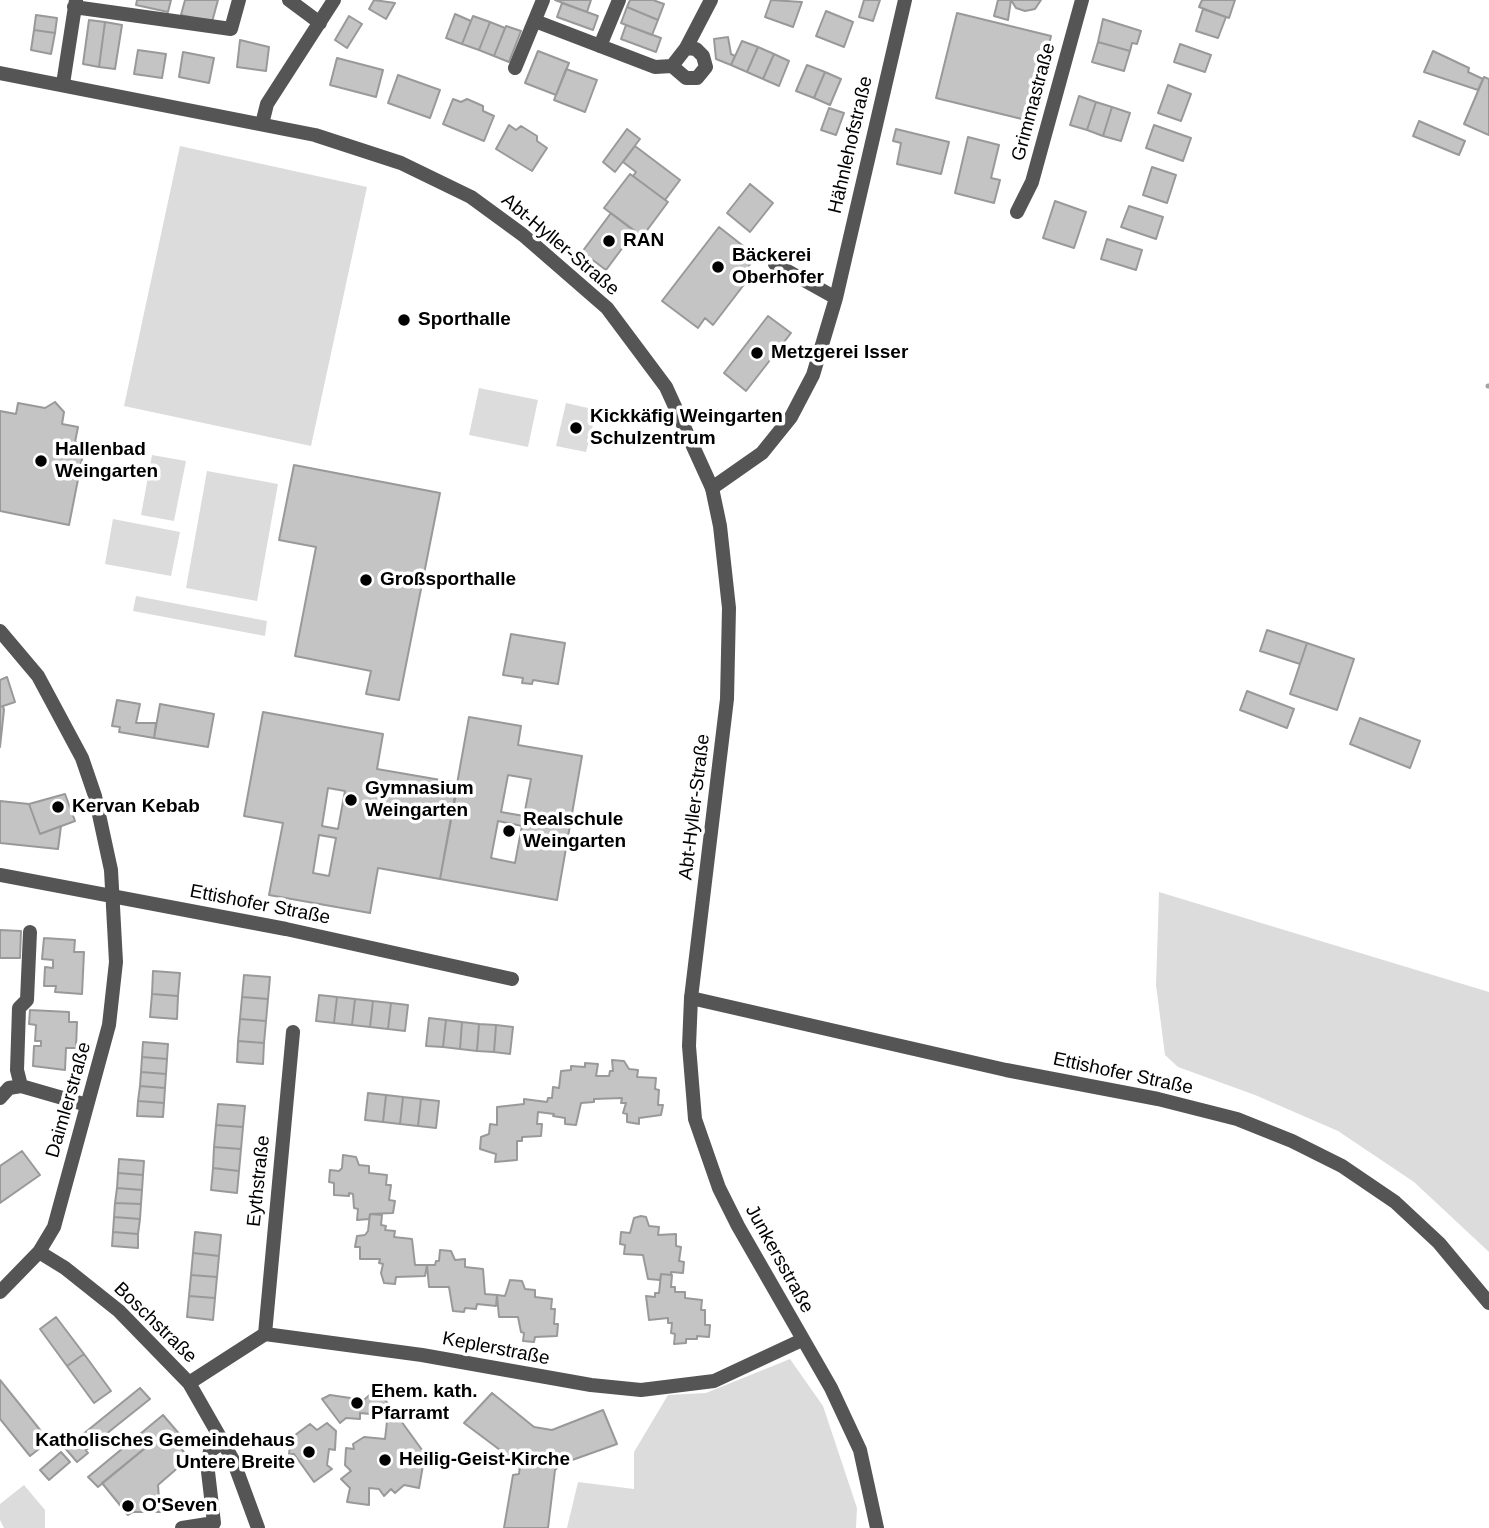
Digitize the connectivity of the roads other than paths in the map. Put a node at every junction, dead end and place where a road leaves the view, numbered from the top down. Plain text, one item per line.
1 (239, 0) edge
2 (289, 0) edge
3 (334, 0) edge
4 (543, 0) edge
5 (619, 0) edge
6 (711, 0) edge
7 (905, 0) edge
8 (1082, 0) edge
9 (75, 3) edge
10 (535, 21) junction
11 (320, 23) junction
12 (600, 46) junction
13 (686, 48) junction
14 (672, 66) junction
15 (515, 68) dead end
16 (0, 73) edge
17 (64, 85) junction
18 (262, 124) junction
19 (1017, 212) dead end
20 (775, 264) dead end
21 (836, 298) junction
22 (712, 488) junction
23 (0, 631) edge
24 (0, 875) edge
25 (112, 897) junction
26 (30, 932) dead end
27 (512, 979) dead end
28 (691, 998) junction
29 (293, 1032) dead end
30 (21, 1086) junction
31 (0, 1098) edge
32 (87, 1105) junction
33 (38, 1252) junction
34 (0, 1292) edge
35 (1489, 1303) edge
36 (265, 1334) junction
37 (802, 1340) junction
38 (189, 1383) junction
39 (223, 1442) junction
40 (183, 1528) edge
41 (258, 1528) edge
42 (877, 1528) edge

1 - 9 street
2 - 11 street
3 - 11 street
4 - 10 street
5 - 12 street
6 - 13 street
7 - 21 street, Hähnlehofstraße
8 - 19 street, Grimmastraße
9 - 17 street
10 - 12 street
10 - 15 street
11 - 18 street
12 - 14 street
13 - 14 street
13 - 14 street
16 - 17 street, Abt-Hyller-Straße
17 - 18 street, Abt-Hyller-Straße
18 - 22 street, Abt-Hyller-Straße
20 - 21 street
21 - 22 street, Hähnlehofstraße
22 - 28 street, Abt-Hyller-Straße
23 - 25 street, Daimlerstraße
24 - 25 street, Ettishofer Straße
25 - 27 street, Ettishofer Straße
25 - 32 street, Daimlerstraße
26 - 30 street
28 - 35 street, Ettishofer Straße
28 - 37 street, Junkersstraße
29 - 36 street, Eythstraße
30 - 31 street
30 - 32 street
32 - 33 street, Daimlerstraße
33 - 34 street, Daimlerstraße
33 - 38 street, Boschstraße
36 - 37 street, Keplerstraße
36 - 38 street
37 - 42 street, Junkersstraße
38 - 39 street, Boschstraße
39 - 40 street
39 - 41 street, Boschstraße

